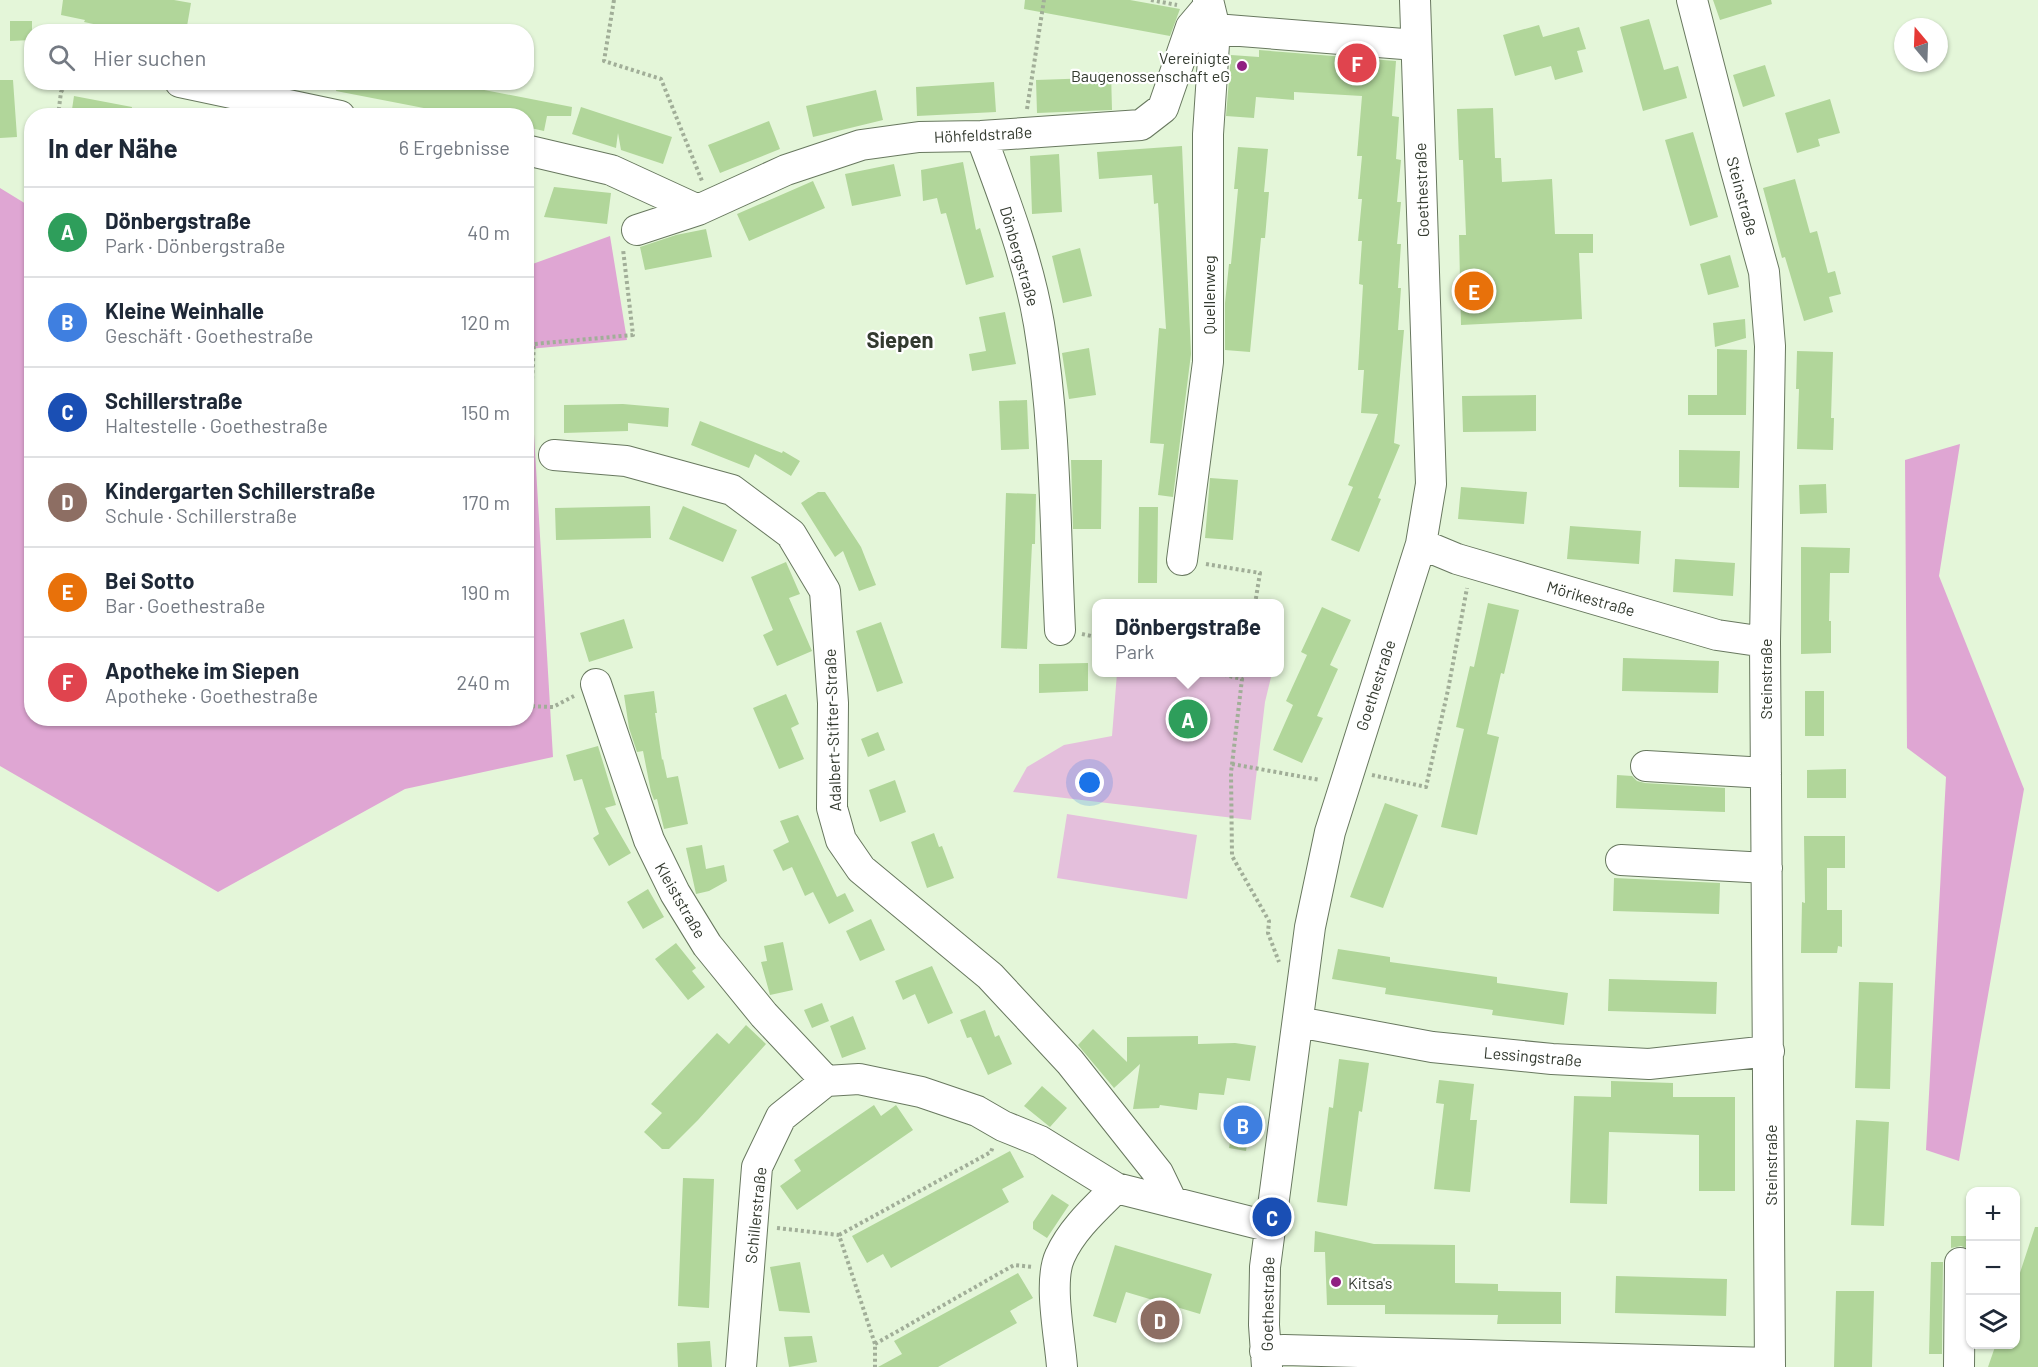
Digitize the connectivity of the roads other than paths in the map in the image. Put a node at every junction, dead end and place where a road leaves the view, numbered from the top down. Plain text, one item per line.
1 (1415, 0) edge
2 (1692, 0) edge
3 (1204, 10) edge
4 (1416, 45) junction
5 (218, 90) edge
6 (302, 108) edge
7 (981, 136) junction
8 (534, 152) edge
9 (705, 207) junction
10 (630, 238) road end
11 (554, 455) dead end
12 (1421, 544) junction
13 (1182, 560) road end
14 (1060, 630) dead end
15 (1765, 642) junction
16 (596, 684) road end
17 (1646, 766) dead end
18 (1766, 773) junction
19 (1621, 860) dead end
20 (1767, 868) junction
21 (1298, 1022) junction
22 (1769, 1051) junction
23 (826, 1081) junction
24 (1116, 1188) junction
25 (1172, 1202) junction
26 (1271, 1227) junction
27 (1960, 1263) dead end
28 (1266, 1359) edge
29 (1770, 1365) edge
30 (741, 1367) edge
31 (1062, 1367) edge
32 (1959, 1367) edge

1 - 4 street, Goethestraße
2 - 15 street, Steinstraße
3 - 4 street
3 - 7 street, Höhfeldstraße
3 - 13 street, Quellenweg
4 - 12 street, Goethestraße
5 - 6 street
7 - 9 street, Höhfeldstraße
7 - 14 street, Dönbergstraße
8 - 9 street
9 - 10 street, Höhfeldstraße
11 - 25 street, Adalbert-Stifter-Straße
12 - 15 street, Mörikestraße
12 - 21 street, Goethestraße
15 - 18 street, Steinstraße
16 - 23 street, Kleiststraße
17 - 18 street
18 - 20 street, Steinstraße
19 - 20 street
20 - 22 street, Steinstraße
21 - 22 street, Lessingstraße
21 - 26 street, Goethestraße
22 - 29 street, Steinstraße
23 - 24 street
23 - 30 street, Schillerstraße
24 - 25 street
24 - 31 street
25 - 26 street
26 - 28 street, Goethestraße
27 - 32 street
28 - 29 street

